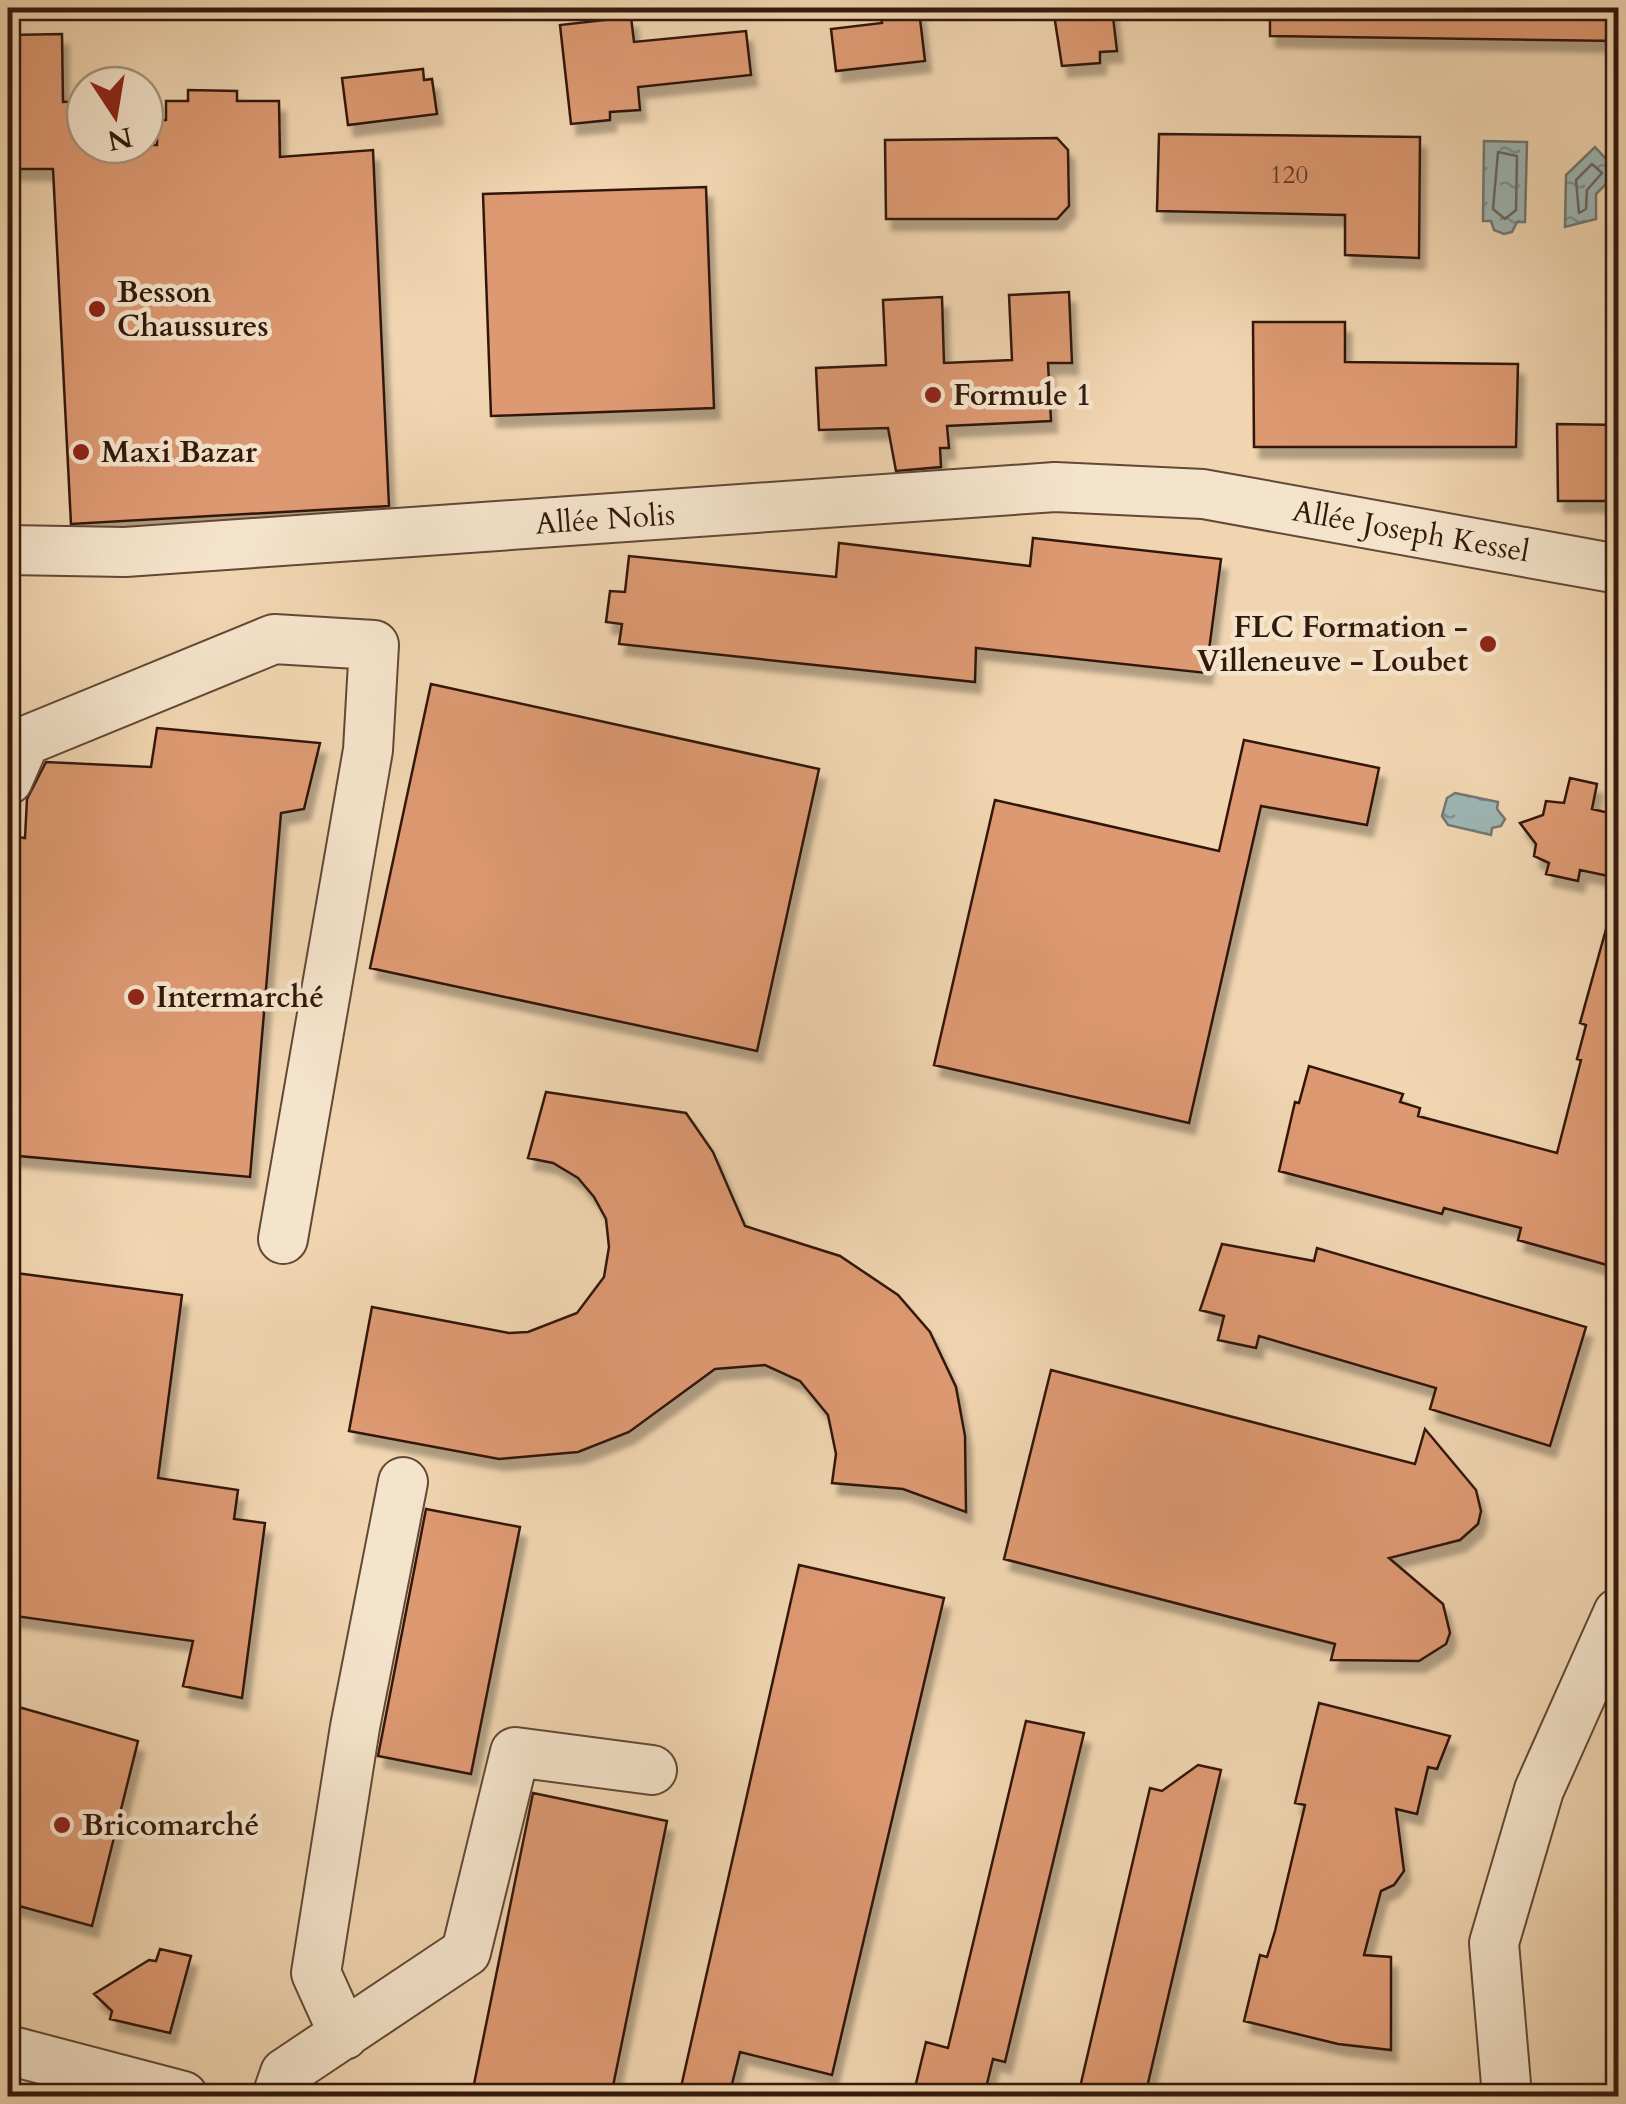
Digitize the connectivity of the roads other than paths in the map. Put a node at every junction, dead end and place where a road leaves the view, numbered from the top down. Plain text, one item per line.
1 (1202, 494) joint
2 (8, 550) edge
3 (1618, 569) edge
4 (8, 780) edge
5 (283, 1239) dead end
6 (403, 1482) dead end
7 (1614, 1638) edge
8 (652, 1770) dead end
9 (344, 2035) junction
10 (8, 2050) edge
11 (56, 2080) edge
12 (183, 2096) edge
13 (277, 2096) edge
14 (1507, 2096) edge

1 - 2 street, Allée Nolis
1 - 3 street, Allée Joseph Kessel
4 - 5 street
6 - 9 street
7 - 14 street
8 - 9 street
9 - 13 street
10 - 11 street
11 - 12 street

